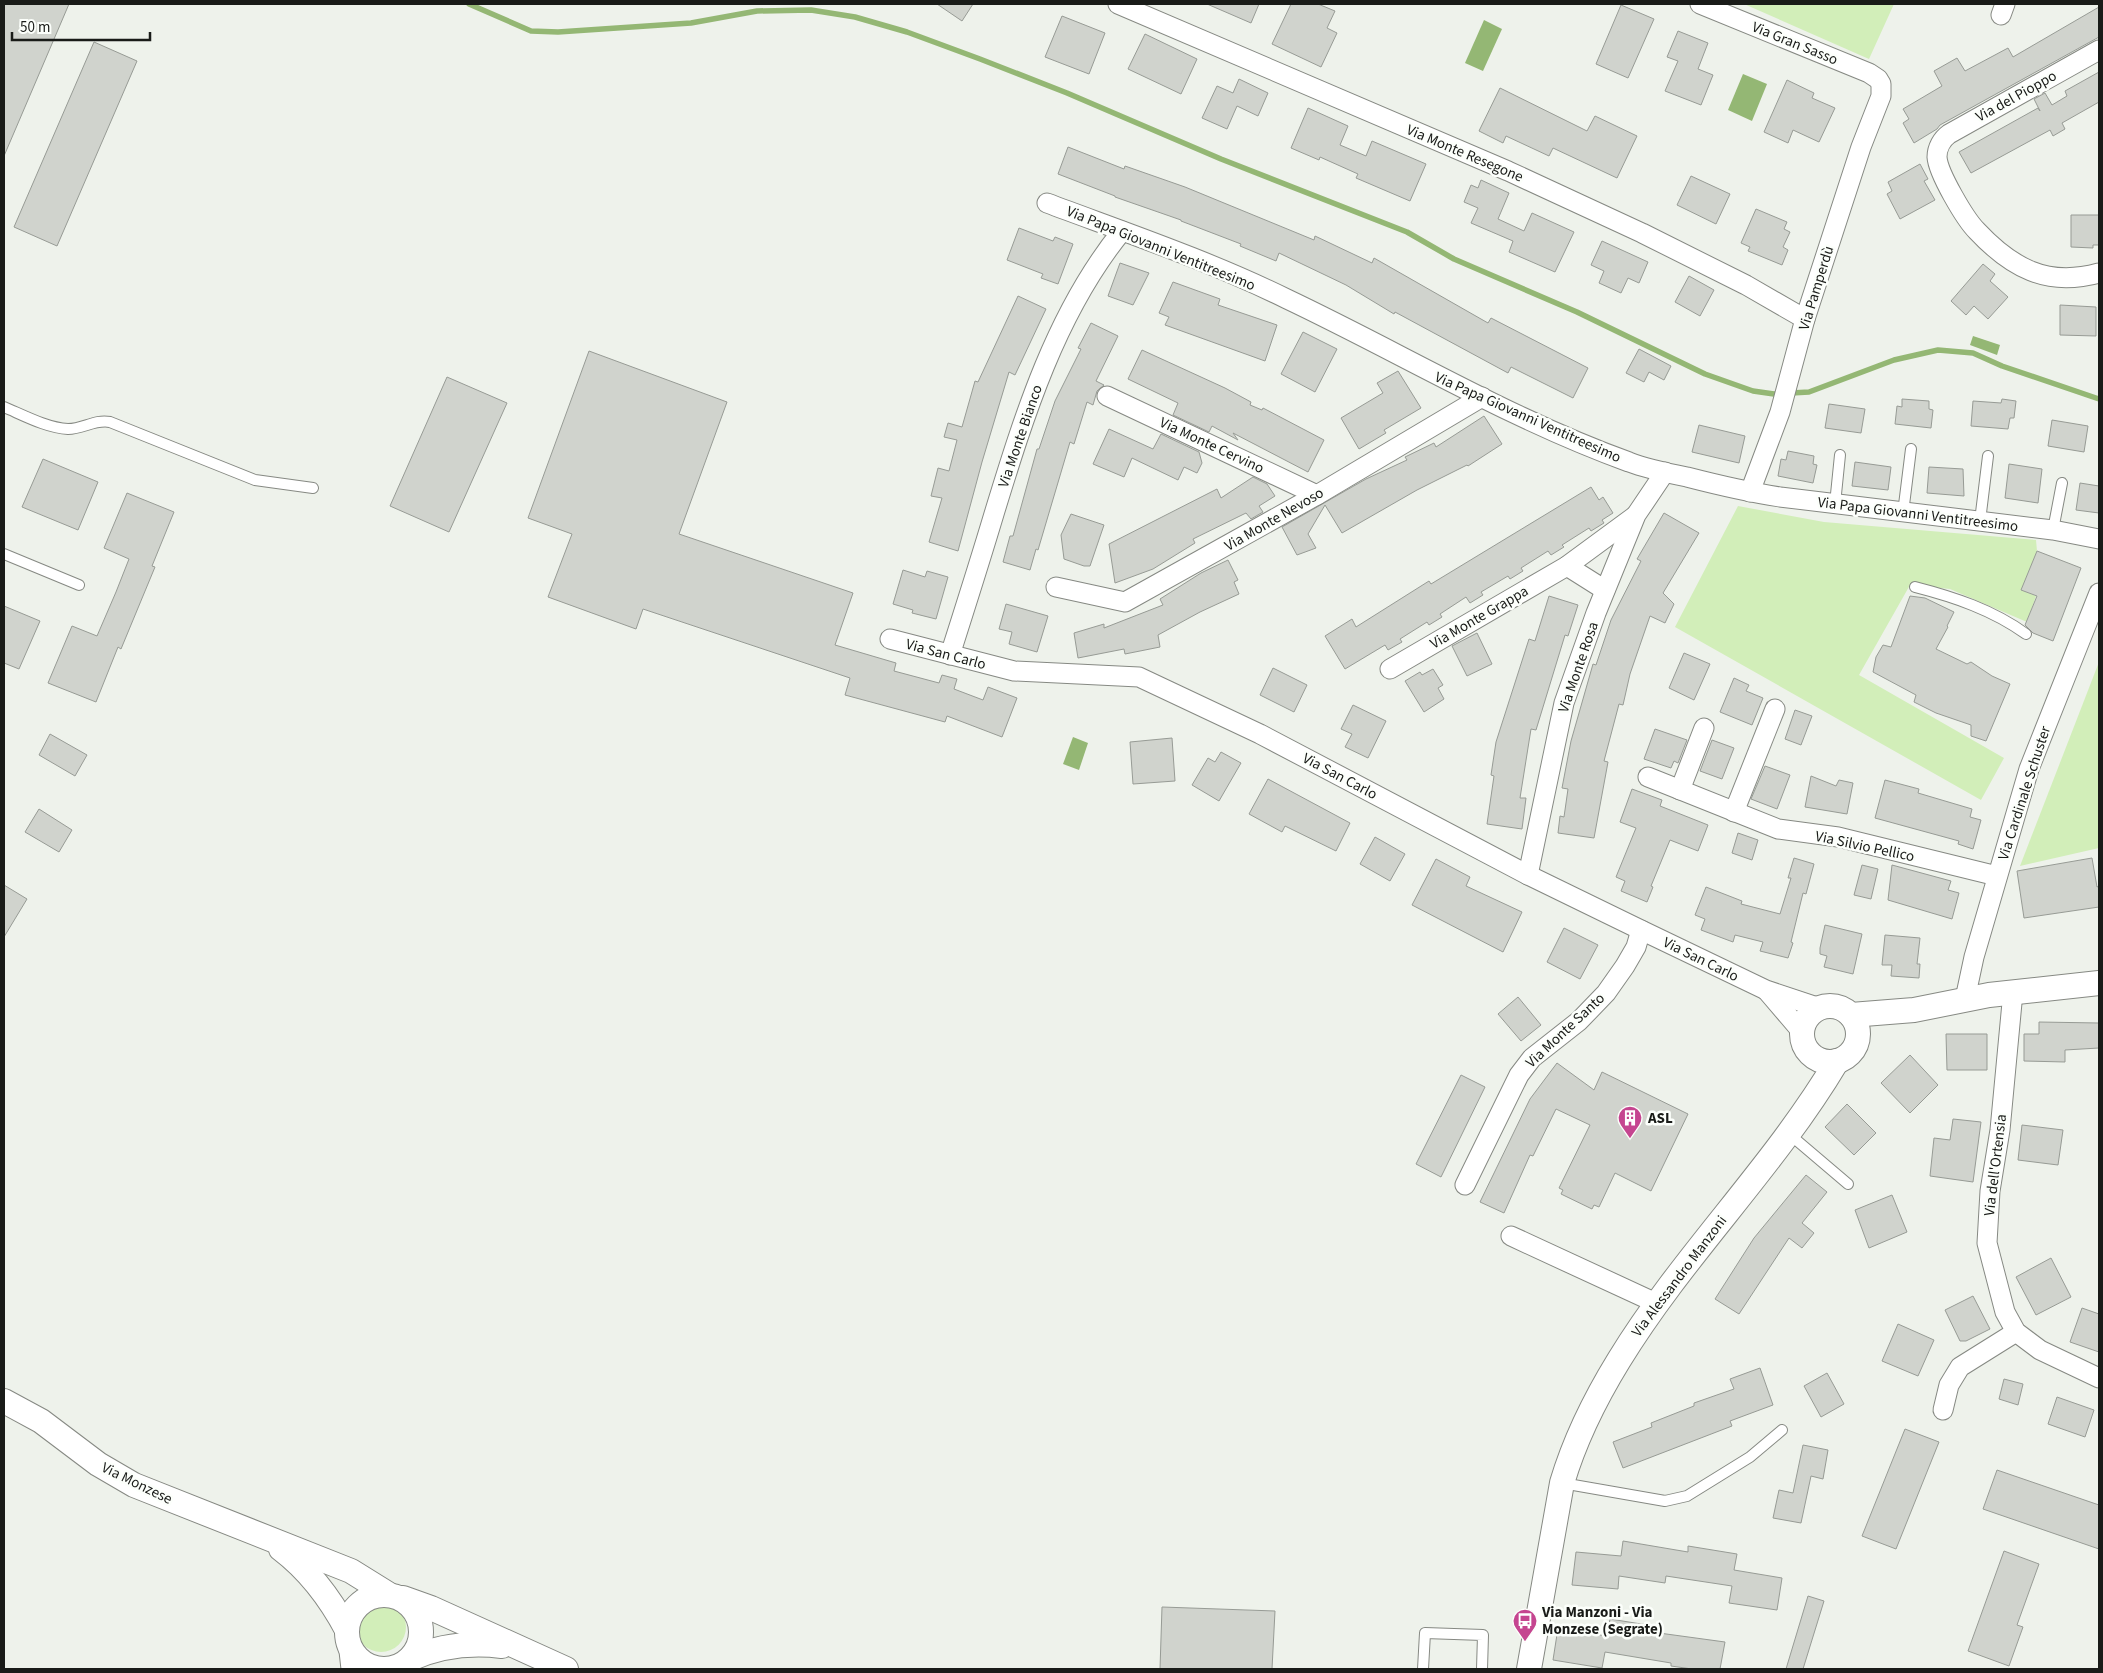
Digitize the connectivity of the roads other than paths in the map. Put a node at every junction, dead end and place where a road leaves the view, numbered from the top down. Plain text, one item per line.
1 (1118, 4) edge
2 (1704, 5) edge
3 (2099, 50) edge
4 (1881, 84) joint
5 (1047, 203) dead end
6 (1122, 231) junction
7 (2099, 274) edge
8 (1805, 320) junction
9 (1108, 396) dead end
10 (1482, 397) junction
11 (4, 408) edge
12 (1911, 449) dead end
13 (1840, 455) dead end
14 (1988, 456) dead end
15 (1665, 472) junction
16 (2062, 483) dead end
17 (313, 488) dead end
18 (1750, 492) junction
19 (1317, 494) junction
20 (1835, 504) junction
21 (1903, 512) junction
22 (1636, 515) junction
23 (1980, 521) junction
24 (2053, 530) junction
25 (2099, 539) edge
26 (4, 554) edge
27 (1567, 566) junction
28 (79, 585) dead end
29 (1056, 587) dead end
30 (1915, 587) dead end
31 (1605, 590) junction
32 (2099, 592) edge
33 (2026, 634) dead end
34 (890, 639) dead end
35 (950, 655) junction
36 (1390, 669) dead end
37 (1775, 709) dead end
38 (1704, 728) dead end
39 (1648, 777) dead end
40 (1680, 790) junction
41 (1734, 812) junction
42 (1528, 875) junction
43 (1997, 876) junction
44 (1641, 930) junction
45 (2099, 984) edge
46 (1766, 990) junction
47 (2013, 992) junction
48 (1965, 999) junction
49 (1820, 1008) junction
50 (1914, 1010) junction
51 (1851, 1015) junction
52 (1802, 1032) junction
53 (1836, 1056) junction
54 (1791, 1129) junction
55 (1848, 1184) dead end
56 (1465, 1185) dead end
57 (1511, 1236) dead end
58 (1656, 1303) junction
59 (2016, 1332) junction
60 (2099, 1378) edge
61 (4, 1401) edge
62 (1943, 1410) dead end
63 (1782, 1430) dead end
64 (1562, 1483) junction
65 (253, 1533) junction
66 (394, 1596) junction
67 (348, 1636) junction
68 (537, 1656) junction
69 (401, 1665) edge
70 (351, 1669) edge
71 (566, 1669) edge
72 (1423, 1669) edge
73 (1482, 1669) edge
74 (1529, 1669) edge

1 - 8 street, Via Monte Resegone
2 - 4 street, Via Gran Sasso
3 - 7 street, Via del Pioppo
4 - 8 street, Via Pamperdù
5 - 6 street, Via Papa Giovanni Ventitreesimo
6 - 10 street, Via Papa Giovanni Ventitreesimo
6 - 35 street, Via Monte Bianco
8 - 18 street, Via Pamperdù
9 - 19 street, Via Monte Cervino
10 - 15 street, Via Papa Giovanni Ventitreesimo
10 - 19 street, Via Monte Nevoso
11 - 17 lane
12 - 21 lane
13 - 20 lane
14 - 23 lane
15 - 18 street, Via Papa Giovanni Ventitreesimo
15 - 22 street, Via Monte Rosa
16 - 24 lane
18 - 20 street, Via Papa Giovanni Ventitreesimo
19 - 29 street, Via Monte Nevoso
20 - 21 street, Via Papa Giovanni Ventitreesimo
21 - 23 street, Via Papa Giovanni Ventitreesimo
22 - 27 street, Via Monte Grappa
22 - 31 street, Via Monte Rosa
23 - 24 street, Via Papa Giovanni Ventitreesimo
24 - 25 street, Via Papa Giovanni Ventitreesimo
26 - 28 lane
27 - 31 street
27 - 36 street, Via Monte Grappa
30 - 33 lane
31 - 42 street, Via Monte Rosa
32 - 43 street, Via Cardinale Schuster
34 - 35 street, Via San Carlo
35 - 42 street, Via San Carlo
37 - 41 street
38 - 40 street
39 - 40 street, Via Silvio Pellico
40 - 41 street, Via Silvio Pellico
41 - 43 street, Via Silvio Pellico
42 - 44 street, Via San Carlo
43 - 48 street, Via Cardinale Schuster
44 - 46 street, Via San Carlo
44 - 56 street, Via Monte Santo
45 - 47 street
46 - 49 street, Via San Carlo
46 - 52 street, Via San Carlo
47 - 48 street
47 - 59 street, Via dell'Ortensia
48 - 50 street
49 - 51 street
49 - 52 street
50 - 51 street
50 - 53 street
51 - 53 street
52 - 53 street
53 - 54 street, Via Alessandro Manzoni
54 - 55 lane
54 - 58 street, Via Alessandro Manzoni
57 - 58 street
58 - 64 street, Via Alessandro Manzoni
59 - 60 street, Via dell'Ortensia
59 - 62 street
61 - 65 street, Via Monzese
63 - 64 lane
64 - 74 street, Via Alessandro Manzoni
65 - 66 street, Via Monzese
65 - 67 street, Via Monzese
66 - 67 street
66 - 68 street, Via Monzese
66 - 69 street
67 - 69 street
67 - 70 street
68 - 69 street, Via Monzese
68 - 71 street, Via Monzese
72 - 73 lane

